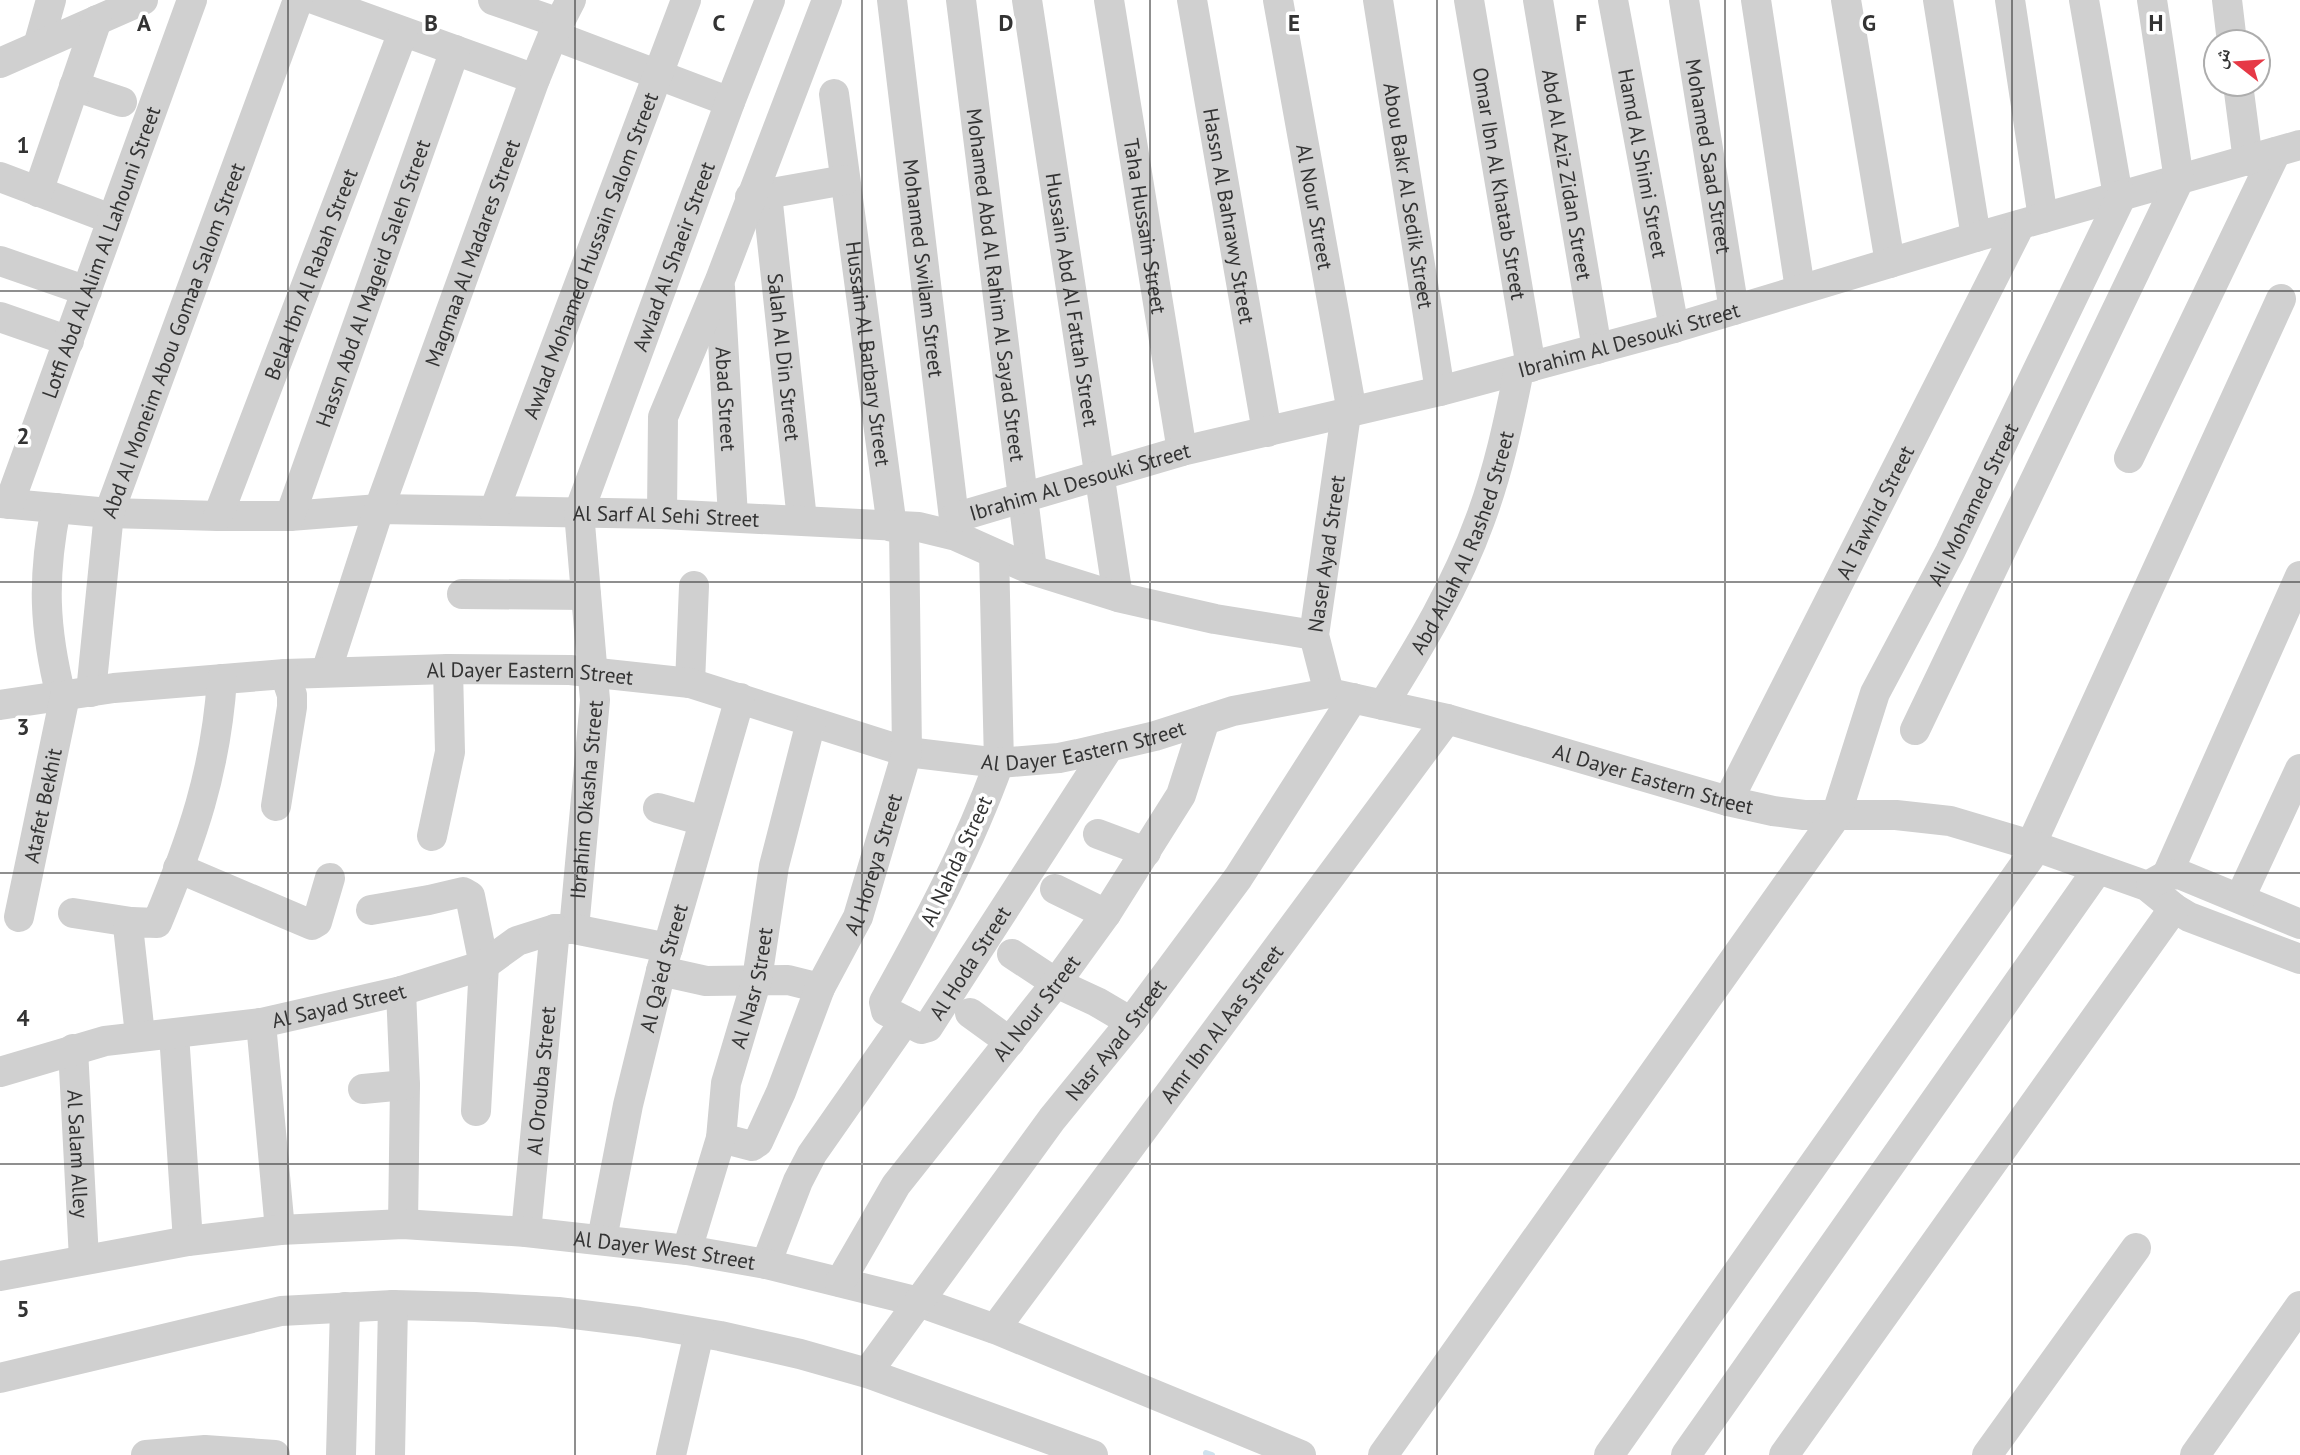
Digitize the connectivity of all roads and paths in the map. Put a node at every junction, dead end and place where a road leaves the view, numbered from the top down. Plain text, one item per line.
1 (51, 0) edge
2 (143, 0) edge
3 (192, 0) edge
4 (298, 0) edge
5 (316, 0) edge
6 (493, 0) edge
7 (686, 0) edge
8 (769, 0) edge
9 (827, 0) edge
10 (892, 0) edge
11 (961, 0) edge
12 (1027, 0) edge
13 (1109, 0) edge
14 (1192, 0) edge
15 (1278, 0) edge
16 (1378, 0) edge
17 (1469, 0) edge
18 (1538, 0) edge
19 (1613, 0) edge
20 (1684, 0) edge
21 (1756, 0) edge
22 (1846, 0) edge
23 (1938, 0) edge
24 (2010, 0) edge
25 (2084, 0) edge
26 (2152, 0) edge
27 (2227, 0) edge
28 (97, 20) junction
29 (561, 20) edge
30 (2230, 28) edge
31 (403, 32) junction
32 (38, 46) junction
33 (455, 50) junction
34 (2, 67) edge
35 (658, 75) junction
36 (535, 79) junction
37 (74, 86) junction
38 (834, 94) dead end
39 (2245, 98) edge
40 (122, 102) dead end
41 (730, 102) junction
42 (2274, 152) edge
43 (0, 177) edge
44 (845, 180) junction
45 (2179, 180) junction
46 (38, 192) junction
47 (759, 195) junction
48 (2120, 196) junction
49 (111, 219) junction
50 (2031, 222) junction
51 (1976, 237) junction
52 (0, 261) edge
53 (1890, 263) junction
54 (720, 279) junction
55 (1800, 289) junction
56 (87, 291) junction
57 (2281, 299) dead end
58 (1734, 310) junction
59 (0, 317) edge
60 (1674, 328) junction
61 (69, 341) junction
62 (1597, 349) junction
63 (1525, 369) junction
64 (1440, 391) junction
65 (1349, 413) junction
66 (1267, 432) junction
67 (1182, 451) junction
68 (2129, 458) dead end
69 (1098, 475) junction
70 (1022, 498) junction
71 (5, 503) edge
72 (57, 508) junction
73 (379, 509) junction
74 (494, 511) junction
75 (579, 512) junction
76 (109, 513) junction
77 (662, 514) junction
78 (218, 516) junction
79 (290, 516) junction
80 (733, 517) junction
81 (802, 520) junction
82 (898, 527) junction
83 (955, 527) junction
84 (994, 554) junction
85 (1032, 570) junction
86 (2300, 576) edge
87 (694, 586) dead end
88 (461, 594) dead end
89 (586, 595) junction
90 (1118, 597) junction
91 (1314, 635) junction
92 (448, 669) junction
93 (326, 672) junction
94 (592, 672) junction
95 (285, 674) junction
96 (222, 679) junction
97 (690, 683) junction
98 (72, 695) junction
99 (1341, 696) junction
100 (740, 698) junction
101 (0, 705) edge
102 (1383, 705) junction
103 (1447, 719) junction
104 (1205, 720) junction
105 (811, 722) junction
106 (1915, 730) dead end
107 (1109, 747) junction
108 (907, 752) junction
109 (999, 763) junction
110 (2300, 769) edge
111 (1728, 800) junction
112 (276, 806) dead end
113 (658, 808) dead end
114 (1836, 816) junction
115 (704, 821) junction
116 (1098, 834) dead end
117 (432, 836) dead end
118 (2034, 846) junction
119 (1146, 852) junction
120 (178, 868) junction
121 (2098, 869) junction
122 (330, 878) dead end
123 (2157, 881) junction
124 (1055, 889) dead end
125 (2240, 898) junction
126 (2174, 908) junction
127 (372, 909) dead end
128 (73, 913) dead end
129 (1107, 914) junction
130 (19, 916) dead end
131 (131, 922) junction
132 (2300, 924) edge
133 (565, 929) junction
134 (1012, 954) dead end
135 (664, 959) junction
136 (2300, 959) edge
137 (484, 965) junction
138 (757, 979) junction
139 (1056, 984) junction
140 (820, 988) junction
141 (401, 991) junction
142 (970, 1013) dead end
143 (905, 1021) junction
144 (1131, 1022) junction
145 (261, 1023) junction
146 (174, 1034) junction
147 (140, 1035) junction
148 (1010, 1042) junction
149 (74, 1049) junction
150 (0, 1072) edge
151 (405, 1086) junction
152 (363, 1089) dead end
153 (476, 1111) dead end
154 (721, 1138) junction
155 (404, 1224) junction
156 (280, 1230) junction
157 (526, 1232) junction
158 (602, 1240) junction
159 (188, 1241) junction
160 (2136, 1248) dead end
161 (687, 1250) junction
162 (84, 1259) junction
163 (766, 1264) junction
164 (0, 1276) edge
165 (840, 1282) junction
166 (919, 1302) junction
167 (393, 1305) junction
168 (2300, 1306) edge
169 (345, 1307) junction
170 (995, 1328) junction
171 (699, 1333) junction
172 (867, 1373) junction
173 (0, 1378) edge
174 (146, 1455) edge
175 (267, 1455) edge
176 (341, 1455) edge
177 (390, 1455) edge
178 (671, 1455) edge
179 (1093, 1455) edge
180 (1301, 1455) edge
181 (1383, 1455) edge
182 (1609, 1455) edge
183 (1686, 1455) edge
184 (1784, 1455) edge
185 (1987, 1455) edge
186 (2195, 1455) edge

1 - 32 street
2 - 28 street
3 - 49 street, Lotfi Abd Al Alim Al Lahouni Street
4 - 76 street, Abd Al Moneim Abou Gomaa Salom Street
5 - 31 street
6 - 29 street
7 - 35 street, Awlad Mohamed Hussain Salom Street
8 - 41 street, Awlad Al Shaeir Street
9 - 47 street
10 - 83 street, Mohamed Swilam Street
11 - 70 street, Mohamed Abd Al Rahim Al Sayad Street
12 - 69 street, Hussain Abd Al Fattah Street
13 - 67 street, Taha Hussain Street
14 - 66 street, Hassn Al Bahrawy Street
15 - 65 street, Al Nour Street
16 - 64 street, Abou Bakr Al Sedik Street
17 - 63 street, Omar Ibn Al Khatab Street
18 - 62 street, Abd Al Aziz Zidan Street
19 - 60 street, Hamd Al Shimi Street
20 - 58 street, Mohamed Saad Street
21 - 55 street
22 - 53 street
23 - 51 street
24 - 50 street
25 - 48 street
26 - 45 street
27 - 30 street
28 - 32 street
28 - 37 street
29 - 35 street
29 - 36 street, Magmaa Al Madares Street
31 - 33 street
31 - 78 street, Belal Ibn Al Rabah Street
32 - 34 street
33 - 36 street
33 - 79 street, Hassn Abd Al Mageid Saleh Street
35 - 41 street
35 - 74 street, Awlad Mohamed Hussain Salom Street
36 - 73 street, Magmaa Al Madares Street
37 - 40 street
37 - 46 street
38 - 44 street, Hussain Al Barbary Street
39 - 42 street
41 - 75 street, Awlad Al Shaeir Street
42 - 45 street, Ibrahim Al Desouki Street
42 - 68 street
43 - 46 street
44 - 47 street
44 - 82 street, Hussain Al Barbary Street
45 - 48 street, Ibrahim Al Desouki Street
45 - 106 street
46 - 49 street
47 - 54 street
47 - 81 street, Salah Al Din Street
48 - 50 street, Ibrahim Al Desouki Street
48 - 114 street, Ali Mohamed Street
49 - 56 street, Lotfi Abd Al Alim Al Lahouni Street
50 - 51 street, Ibrahim Al Desouki Street
50 - 111 street, Al Tawhid Street
51 - 53 street, Ibrahim Al Desouki Street
52 - 56 street
53 - 55 street, Ibrahim Al Desouki Street
54 - 77 street
54 - 80 street, Abad Street
55 - 58 street, Ibrahim Al Desouki Street
56 - 61 street, Lotfi Abd Al Alim Al Lahouni Street
57 - 118 street
58 - 60 street, Ibrahim Al Desouki Street
59 - 61 street
60 - 62 street, Ibrahim Al Desouki Street
61 - 71 street, Lotfi Abd Al Alim Al Lahouni Street
62 - 63 street, Ibrahim Al Desouki Street
63 - 64 street, Ibrahim Al Desouki Street
63 - 102 street, Abd Allah Al Rashed Street
64 - 65 street, Ibrahim Al Desouki Street
65 - 66 street, Ibrahim Al Desouki Street
65 - 91 street, Naser Ayad Street
66 - 67 street, Ibrahim Al Desouki Street
67 - 69 street, Ibrahim Al Desouki Street
69 - 70 street, Ibrahim Al Desouki Street
69 - 90 street, Hussain Abd Al Fattah Street
70 - 83 street, Ibrahim Al Desouki Street
70 - 85 street, Mohamed Abd Al Rahim Al Sayad Street
71 - 72 street, Al Sarf Al Sehi Street
72 - 76 street, Al Sarf Al Sehi Street
72 - 98 street
73 - 74 street, Al Sarf Al Sehi Street
73 - 79 street, Al Sarf Al Sehi Street
73 - 93 street, Magmaa Al Madares Street
74 - 75 street, Al Sarf Al Sehi Street
75 - 77 street, Al Sarf Al Sehi Street
75 - 89 street, Ibrahim Okasha Street
76 - 78 street, Al Sarf Al Sehi Street
76 - 98 street, Abd Al Moneim Abou Gomaa Salom Street
77 - 80 street, Al Sarf Al Sehi Street
78 - 79 street, Al Sarf Al Sehi Street
80 - 81 street, Al Sarf Al Sehi Street
81 - 82 street, Al Sarf Al Sehi Street
82 - 83 street, Al Sarf Al Sehi Street
82 - 108 street, Al Horeya Street
83 - 84 street, Al Sarf Al Sehi Street
84 - 85 street, Al Sarf Al Sehi Street
84 - 109 street, Al Nahda Street
85 - 90 street, Al Sarf Al Sehi Street
86 - 123 street
87 - 97 street
88 - 89 street
89 - 94 street, Ibrahim Okasha Street
90 - 91 street, Al Sarf Al Sehi Street
91 - 99 street, Naser Ayad Street
92 - 93 street, Al Dayer Eastern Street
92 - 94 street, Al Dayer Eastern Street
92 - 117 street
93 - 95 street, Al Dayer Eastern Street
94 - 97 street, Al Dayer Eastern Street
94 - 133 street, Ibrahim Okasha Street
95 - 96 street, Al Dayer Eastern Street
95 - 112 street
96 - 98 street, Al Dayer Eastern Street
96 - 120 street
97 - 100 street, Al Dayer Eastern Street
98 - 101 street, Al Dayer Eastern Street
98 - 130 street, Atafet Bekhit
99 - 102 street, Al Dayer Eastern Street
99 - 104 street, Al Dayer Eastern Street
99 - 144 street, Nasr Ayad Street
100 - 105 street, Al Dayer Eastern Street
100 - 115 street, Al Qa'ed Street
102 - 103 street, Al Dayer Eastern Street
103 - 111 street, Al Dayer Eastern Street
103 - 170 street, Amr Ibn Al Aas Street
104 - 107 street, Al Dayer Eastern Street
104 - 119 street, Al Nour Street
105 - 108 street, Al Dayer Eastern Street
105 - 138 street, Al Nasr Street
107 - 109 street, Al Dayer Eastern Street
107 - 143 street, Al Hoda Street
108 - 109 street, Al Dayer Eastern Street
108 - 140 street, Al Horeya Street
109 - 143 street, Al Nahda Street
110 - 125 street
111 - 114 street, Al Dayer Eastern Street
113 - 115 street
114 - 118 street, Al Dayer Eastern Street
114 - 181 street, Ali Mohamed Street
115 - 135 street, Al Qa'ed Street
116 - 119 street
118 - 121 street, Al Dayer Eastern Street
118 - 182 street
119 - 129 street, Al Nour Street
120 - 122 street
120 - 131 street
121 - 123 street, Al Dayer Eastern Street
121 - 183 street
123 - 125 street, Al Dayer Eastern Street
123 - 126 street, Al Dayer Eastern Street
124 - 129 street
125 - 132 street, Al Dayer Eastern Street
126 - 136 street, Al Dayer Eastern Street
126 - 184 street
127 - 137 street
128 - 131 street
129 - 139 street, Al Nour Street
131 - 147 street
133 - 135 street, Al Sayad Street
133 - 137 street, Al Sayad Street
133 - 157 street, Al Orouba Street
134 - 139 street
135 - 138 street, Al Sayad Street
135 - 158 street, Al Qa'ed Street
137 - 141 street, Al Sayad Street
137 - 153 street
138 - 140 street, Al Sayad Street
138 - 154 street, Al Nasr Street
139 - 144 street
139 - 148 street, Al Nour Street
140 - 154 street, Al Horeya Street
141 - 145 street, Al Sayad Street
141 - 151 street
142 - 148 street
143 - 163 street, Al Hoda Street
144 - 166 street, Nasr Ayad Street
145 - 146 street, Al Sayad Street
145 - 156 street
146 - 147 street, Al Sayad Street
146 - 159 street
147 - 149 street, Al Sayad Street
148 - 165 street, Al Nour Street
149 - 150 street, Al Sayad Street
149 - 162 street, Al Salam Alley
151 - 152 street
151 - 155 street
154 - 161 street, Al Nasr Street
155 - 156 street, Al Dayer West Street
155 - 157 street, Al Dayer West Street
156 - 159 street, Al Dayer West Street
157 - 158 street, Al Dayer West Street
158 - 161 street, Al Dayer West Street
159 - 162 street, Al Dayer West Street
160 - 185 street
161 - 163 street, Al Dayer West Street
162 - 164 street, Al Dayer West Street
163 - 165 street, Al Dayer West Street
165 - 166 street, Al Dayer West Street
166 - 170 street, Al Dayer West Street
166 - 172 street, Nasr Ayad Street
167 - 169 street
167 - 171 street
167 - 177 street
168 - 186 street
169 - 173 street
169 - 176 street
170 - 180 street, Al Dayer West Street
171 - 172 street
171 - 178 street
172 - 179 street
174 - 175 street

